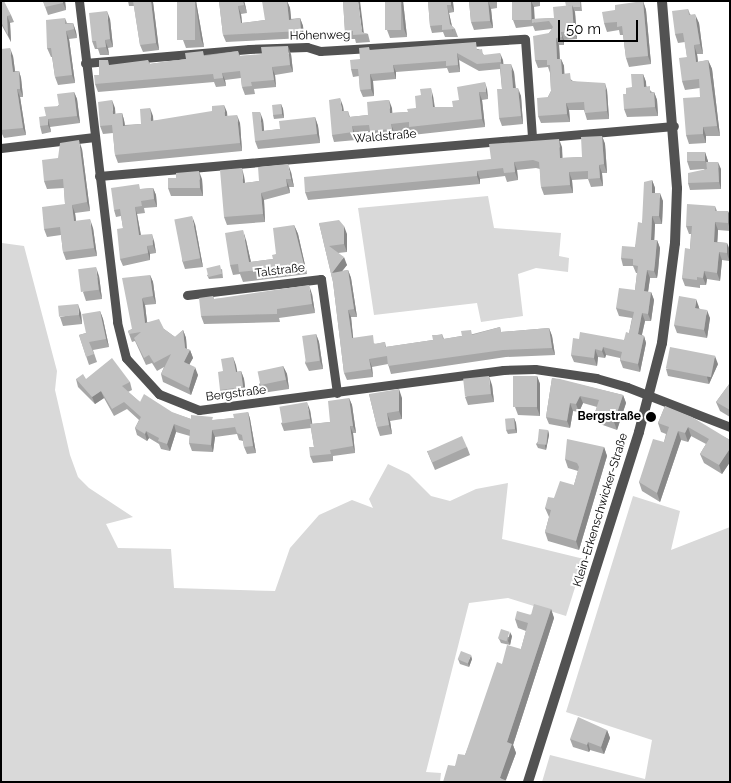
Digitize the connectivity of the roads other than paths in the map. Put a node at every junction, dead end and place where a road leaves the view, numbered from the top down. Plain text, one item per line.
1 (79, 1) edge
2 (662, 1) edge
3 (85, 63) junction
4 (674, 126) junction
5 (532, 136) junction
6 (94, 137) junction
7 (1, 148) edge
8 (99, 176) junction
9 (187, 295) dead end
10 (337, 393) junction
11 (650, 395) junction
12 (730, 427) edge
13 (528, 782) edge

1 - 3 street, Bergstraße
2 - 4 street, Klein-Erkenschwicker-Straße
3 - 5 street, Höhenweg
3 - 6 street, Bergstraße
4 - 5 street, Waldstraße
4 - 11 street, Klein-Erkenschwicker-Straße
5 - 8 street, Waldstraße
6 - 7 street
6 - 8 street, Bergstraße
8 - 10 street, Bergstraße
9 - 10 street, Talstraße
10 - 11 street, Bergstraße
11 - 12 street, Bergstraße
11 - 13 street, Klein-Erkenschwicker-Straße

